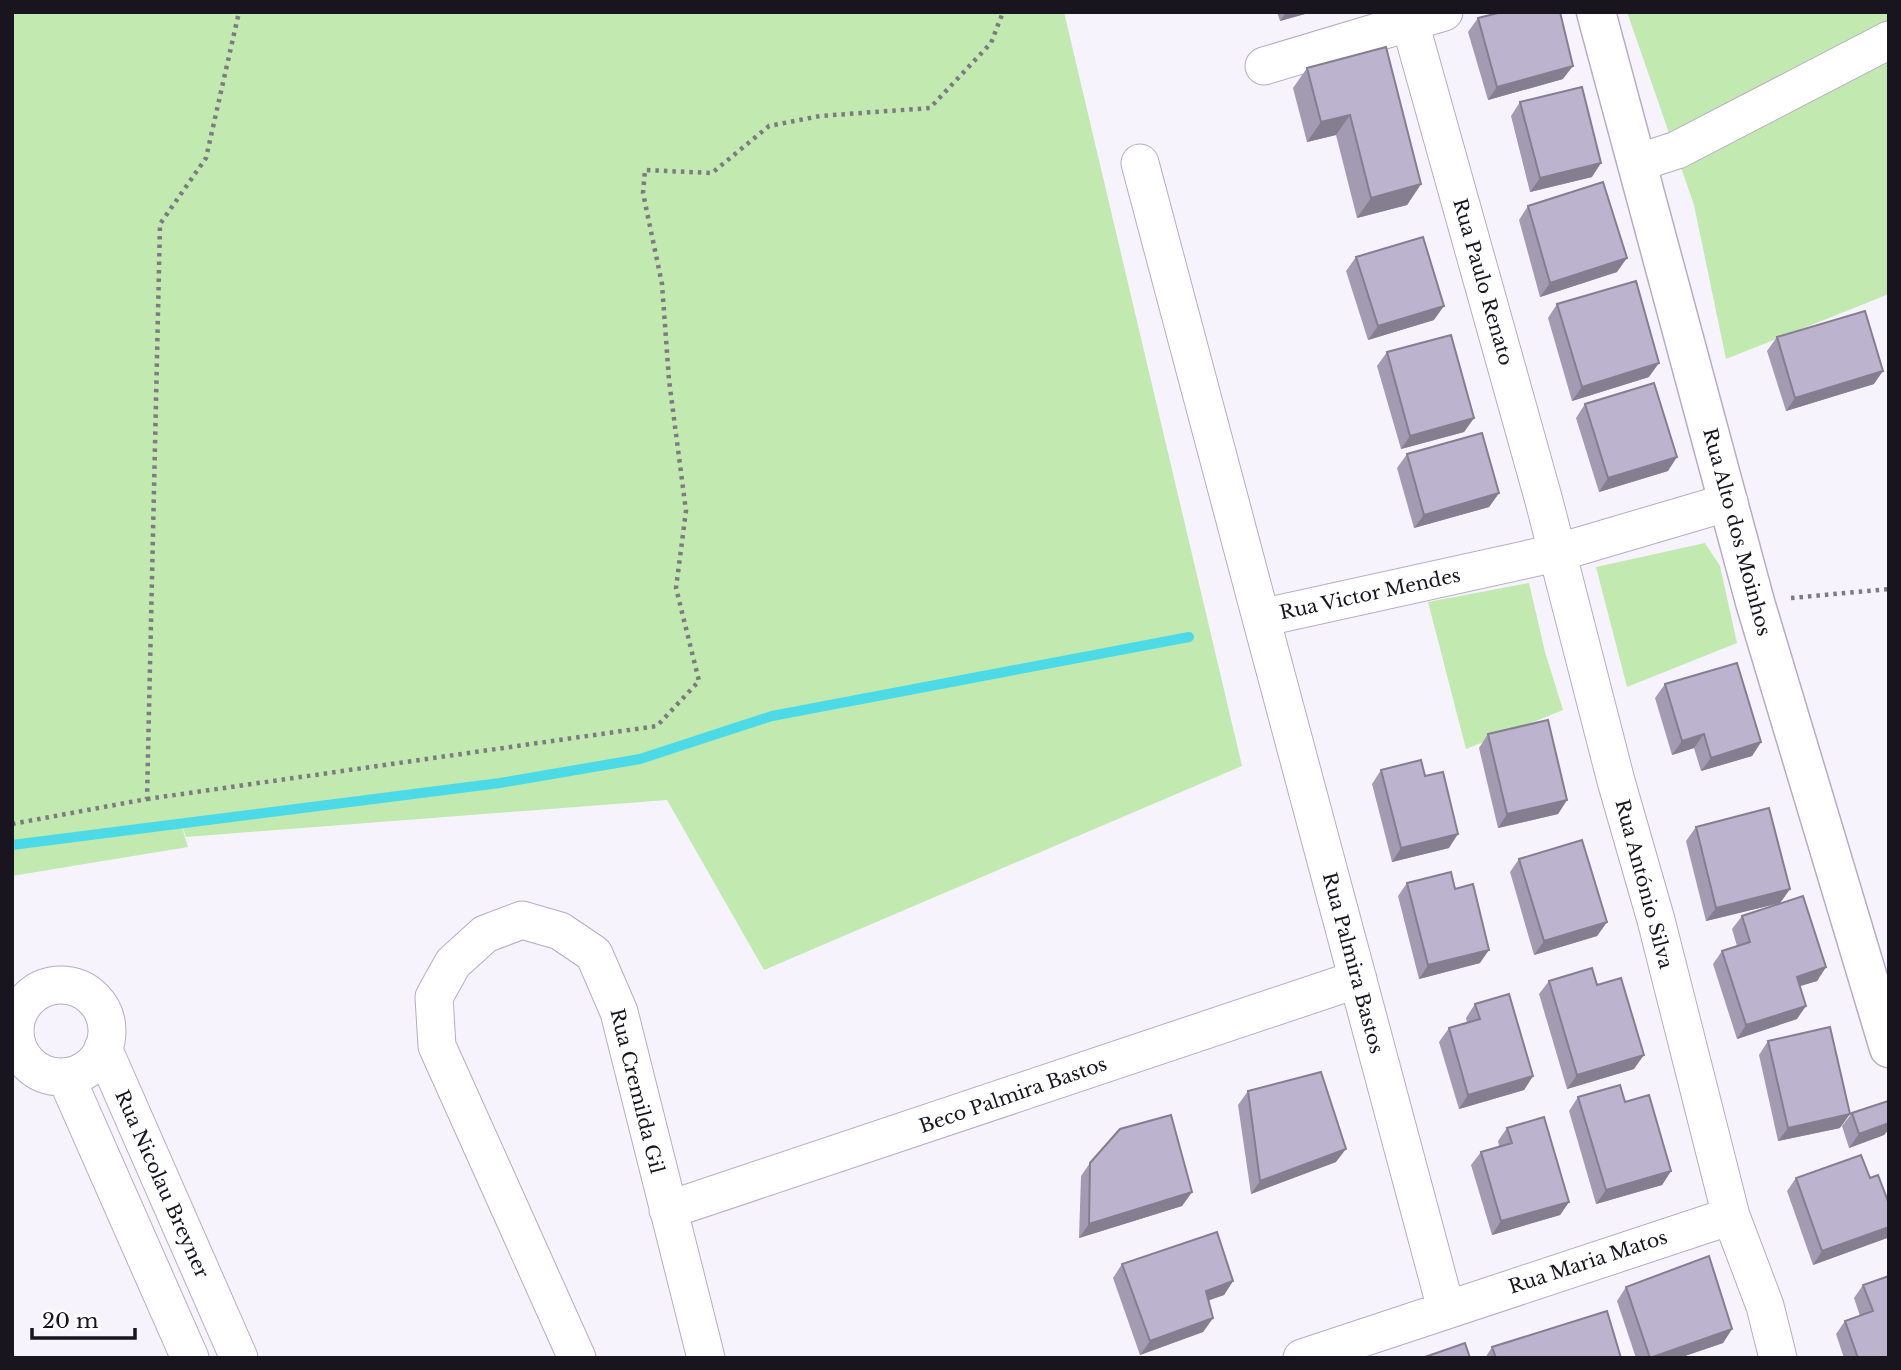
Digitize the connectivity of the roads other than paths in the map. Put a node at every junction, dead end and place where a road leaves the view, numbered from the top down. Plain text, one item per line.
1 (1595, 12) edge
2 (1420, 15) edge
3 (1889, 40) edge
4 (1264, 66) dead end
5 (1140, 163) dead end
6 (1637, 163) junction
7 (1729, 502) junction
8 (1556, 553) junction
9 (1261, 618) junction
10 (1358, 979) junction
11 (15, 1047) edge
12 (103, 1048) junction
13 (1889, 1048) edge
14 (66, 1076) junction
15 (668, 1210) junction
16 (1731, 1216) junction
17 (1446, 1309) junction
18 (190, 1358) edge
19 (239, 1358) edge
20 (577, 1358) edge
21 (706, 1358) edge
22 (1303, 1358) edge
23 (1778, 1358) edge

1 - 6 street, Rua Alto dos Moinhos
2 - 4 street
2 - 8 street, Rua Paulo Renato
3 - 6 street
5 - 9 street, Rua Victor Mendes
6 - 7 street, Rua Alto dos Moinhos
7 - 8 street, Rua Victor Mendes
7 - 13 street, Rua Alto dos Moinhos
8 - 9 street, Rua Victor Mendes
8 - 16 street, Rua António Silva
9 - 10 street, Rua Palmira Bastos
10 - 15 street, Beco Palmira Bastos
10 - 17 street, Rua Palmira Bastos
11 - 12 street
11 - 14 street
12 - 14 street
12 - 19 street, Rua Nicolau Breyner
14 - 18 street
15 - 20 street, Rua Cremilda Gil
15 - 21 street, Rua Cremilda Gil
16 - 17 street, Rua Maria Matos
16 - 23 street
17 - 22 street, Rua Maria Matos

